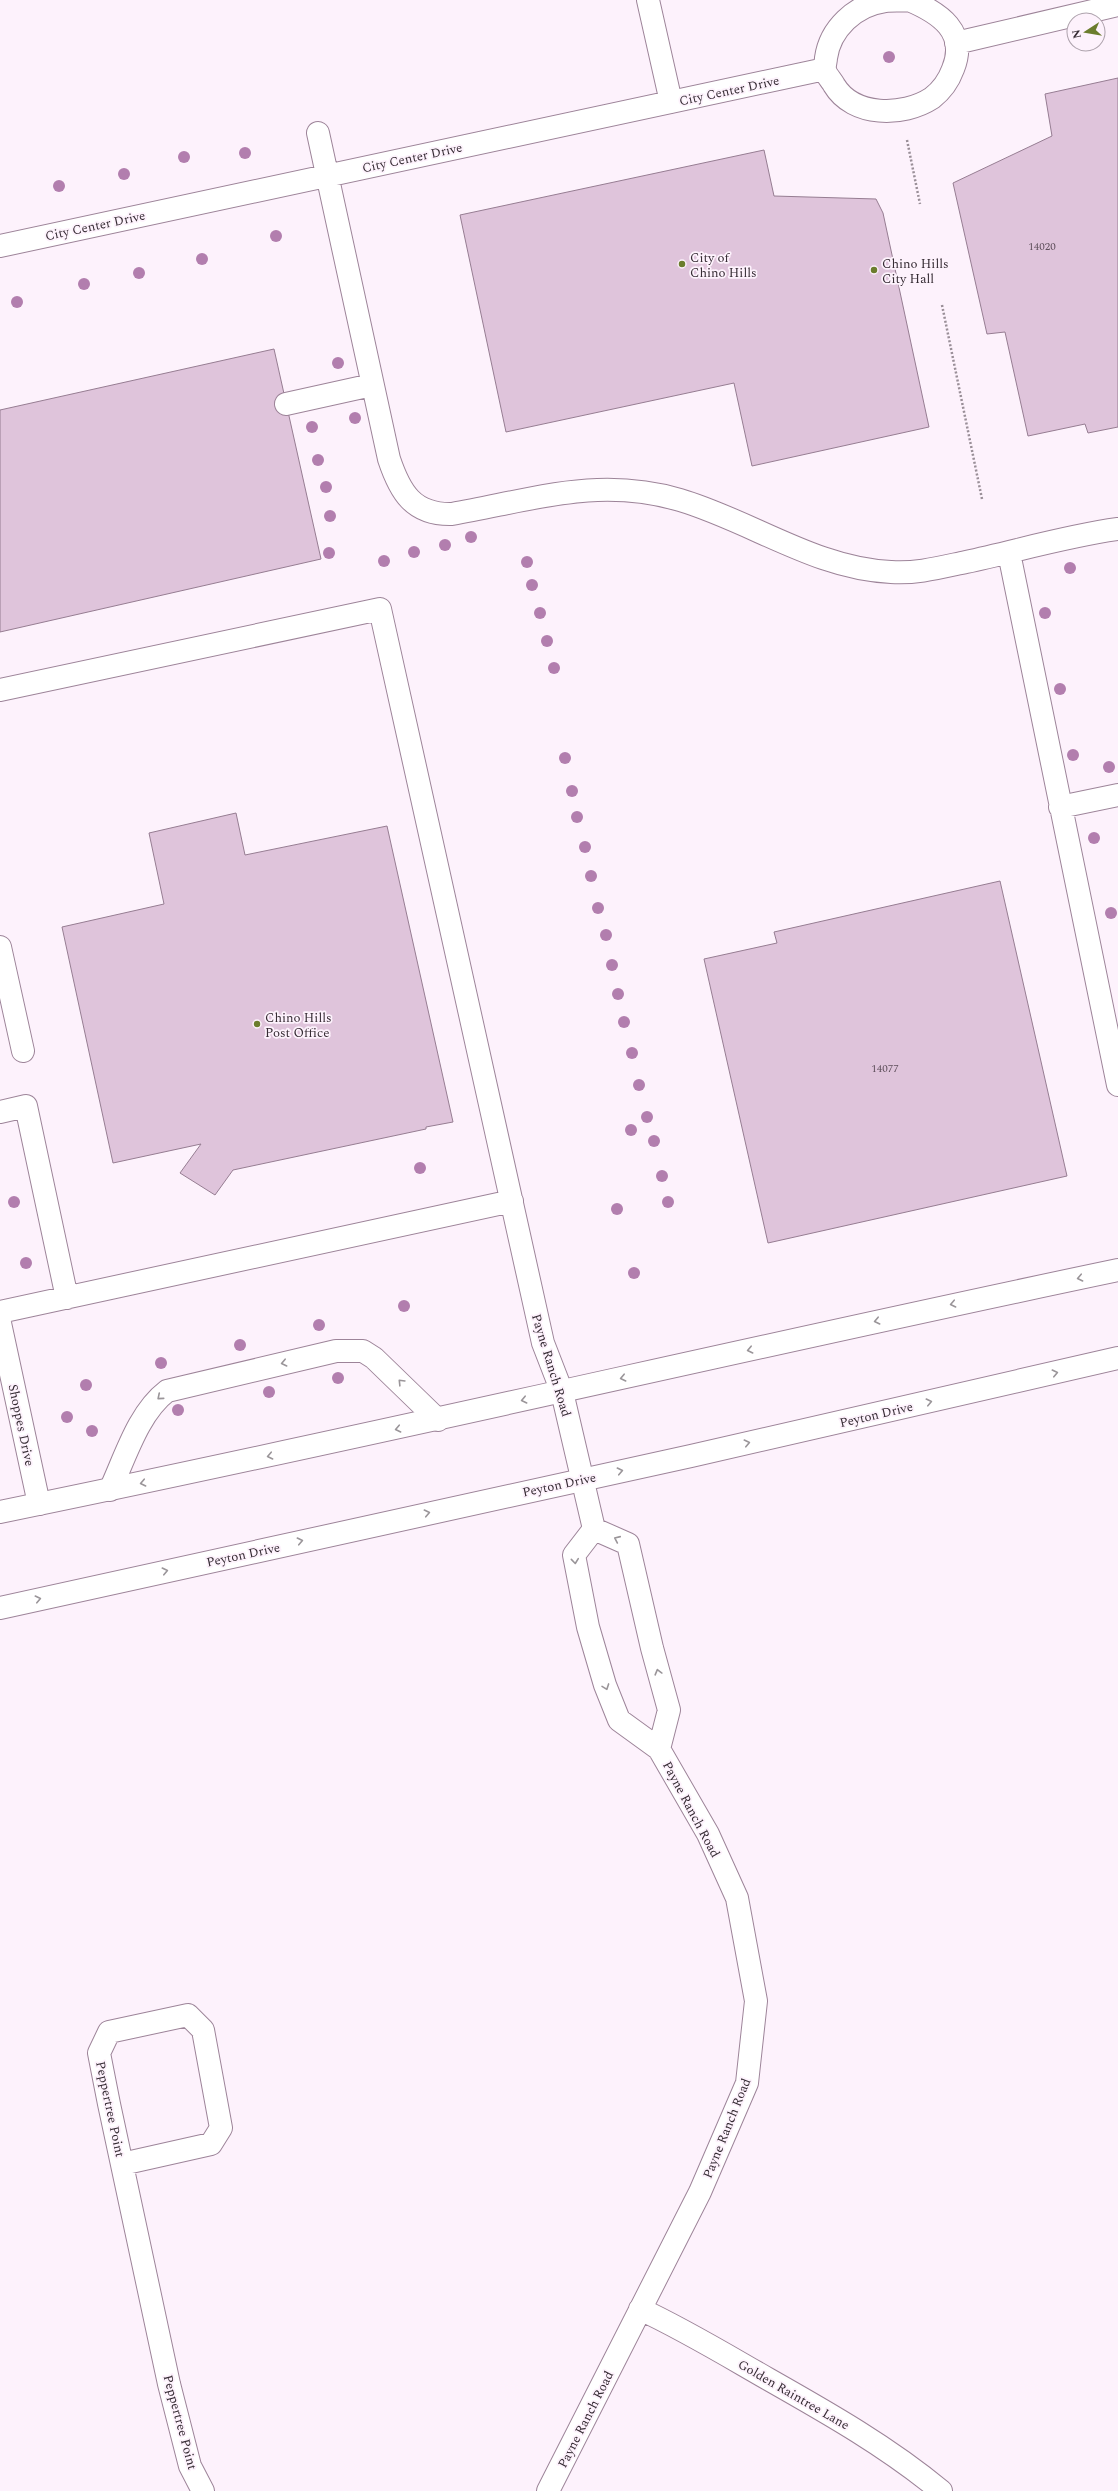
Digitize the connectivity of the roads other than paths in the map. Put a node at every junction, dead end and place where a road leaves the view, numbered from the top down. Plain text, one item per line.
1 (648, 0) edge
2 (1118, 4) edge
3 (956, 43) junction
4 (825, 70) junction
5 (671, 102) junction
6 (318, 133) dead end
7 (326, 175) junction
8 (0, 246) edge
9 (372, 385) junction
10 (286, 404) dead end
11 (1118, 529) edge
12 (1009, 553) junction
13 (0, 690) edge
14 (1118, 795) edge
15 (1060, 807) junction
16 (0, 947) edge
17 (23, 1051) dead end
18 (1118, 1085) edge
19 (0, 1112) edge
20 (512, 1201) junction
21 (1118, 1270) edge
22 (67, 1298) junction
23 (0, 1312) edge
24 (0, 1323) edge
25 (1118, 1358) edge
26 (562, 1392) junction
27 (438, 1420) junction
28 (582, 1479) junction
29 (110, 1490) junction
30 (39, 1504) junction
31 (0, 1512) edge
32 (594, 1529) junction
33 (0, 1608) edge
34 (659, 1749) junction
35 (122, 2164) junction
36 (640, 2309) junction
37 (203, 2491) edge
38 (548, 2491) edge
39 (941, 2491) edge

1 - 5 street
2 - 3 street
3 - 4 street
3 - 4 street
4 - 5 street, City Center Drive
5 - 7 street, City Center Drive
6 - 7 street
7 - 8 street, City Center Drive
7 - 9 street
9 - 10 street
9 - 12 street
11 - 12 street
12 - 15 street
13 - 20 street, Payne Ranch Road
14 - 15 street
15 - 18 street
16 - 17 street
19 - 22 street
20 - 22 street
20 - 26 street, Payne Ranch Road
21 -> 26 street
22 - 23 street
24 - 30 street, Shoppes Drive
28 -> 25 street, Peyton Drive
26 -> 27 street
26 - 28 street, Payne Ranch Road
27 -> 29 street
27 -> 29 street
28 - 32 street, Payne Ranch Road
33 -> 28 street, Peyton Drive
29 - 30 street
30 - 31 street
34 -> 32 street, Payne Ranch Road
32 -> 34 street, Payne Ranch Road
34 - 36 street, Payne Ranch Road
35 - 35 street, Peppertree Point
35 - 37 street, Peppertree Point
36 - 38 street, Payne Ranch Road
36 - 39 street, Golden Raintree Lane

